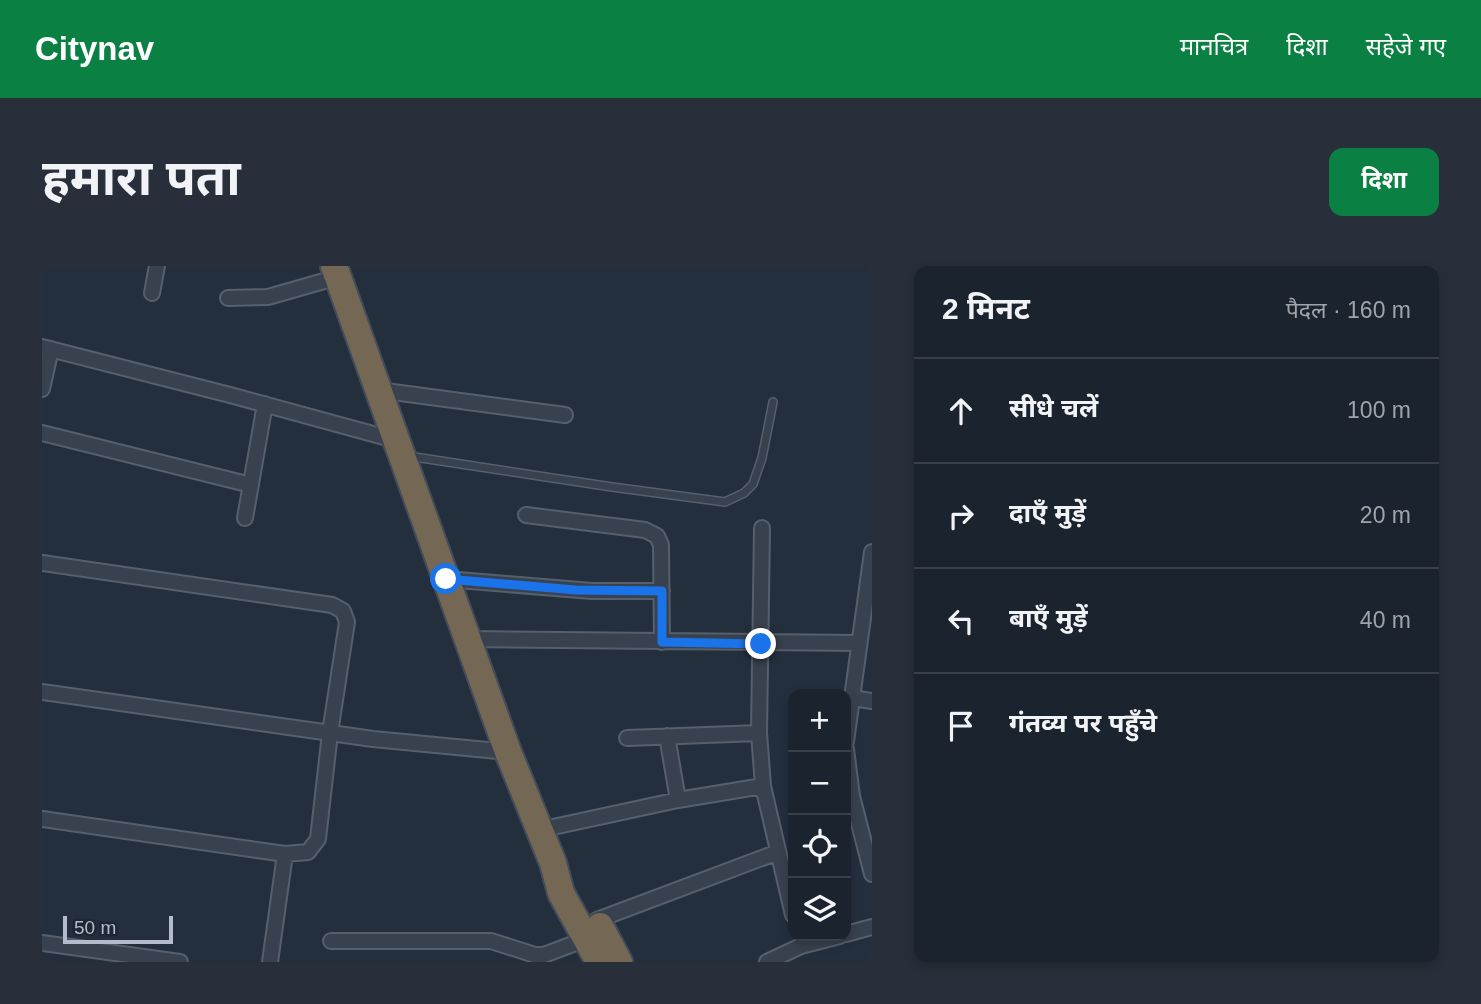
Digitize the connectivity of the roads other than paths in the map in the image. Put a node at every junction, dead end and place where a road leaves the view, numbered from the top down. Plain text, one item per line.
1 (158, 266) edge
2 (336, 272) edge
3 (152, 293) dead end
4 (228, 298) dead end
5 (47, 348) edge
6 (42, 389) edge
7 (378, 390) junction
8 (773, 402) dead end
9 (265, 404) junction
10 (565, 415) dead end
11 (42, 433) edge
12 (398, 447) junction
13 (251, 485) junction
14 (527, 514) dead end
15 (245, 518) dead end
16 (762, 528) dead end
17 (872, 552) edge
18 (42, 563) edge
19 (446, 579) junction
20 (662, 591) junction
21 (867, 624) edge
22 (468, 639) junction
23 (662, 642) junction
24 (859, 643) junction
25 (761, 644) junction
26 (42, 692) edge
27 (852, 698) junction
28 (872, 701) edge
29 (851, 705) edge
30 (330, 733) junction
31 (759, 733) junction
32 (667, 736) junction
33 (627, 738) dead end
34 (508, 752) junction
35 (846, 752) edge
36 (763, 786) junction
37 (678, 800) junction
38 (42, 819) edge
39 (539, 830) junction
40 (778, 852) junction
41 (285, 854) junction
42 (872, 874) edge
43 (788, 894) edge
44 (592, 929) junction
45 (871, 932) edge
46 (851, 934) edge
47 (331, 941) dead end
48 (799, 941) edge
49 (42, 943) edge
50 (180, 962) edge
51 (270, 962) edge
52 (599, 962) edge
53 (619, 962) edge
54 (766, 962) edge

1 - 3 street
2 - 4 street
2 - 7 highway
5 - 6 street
5 - 9 street
7 - 10 street
7 - 12 highway
8 - 12 lane
9 - 12 street
9 - 13 street
11 - 13 street
12 - 19 highway
13 - 15 street
14 - 20 street
16 - 25 street
17 - 21 street
18 - 30 street
19 - 20 street
19 - 22 highway
20 - 23 street
21 - 24 street
22 - 23 street
22 - 34 highway
23 - 25 street
24 - 25 street
24 - 27 street
25 - 31 street
26 - 30 street
27 - 28 street
27 - 29 street
30 - 34 street
30 - 41 street
31 - 32 street
31 - 36 street
32 - 33 street
32 - 37 street
34 - 39 highway
35 - 42 street
36 - 37 street
36 - 40 street
37 - 39 street
38 - 41 street
39 - 44 highway
40 - 43 street
40 - 44 street
41 - 51 street
44 - 47 street
44 - 52 highway
44 - 53 highway
45 - 46 street
48 - 54 street
49 - 50 street

